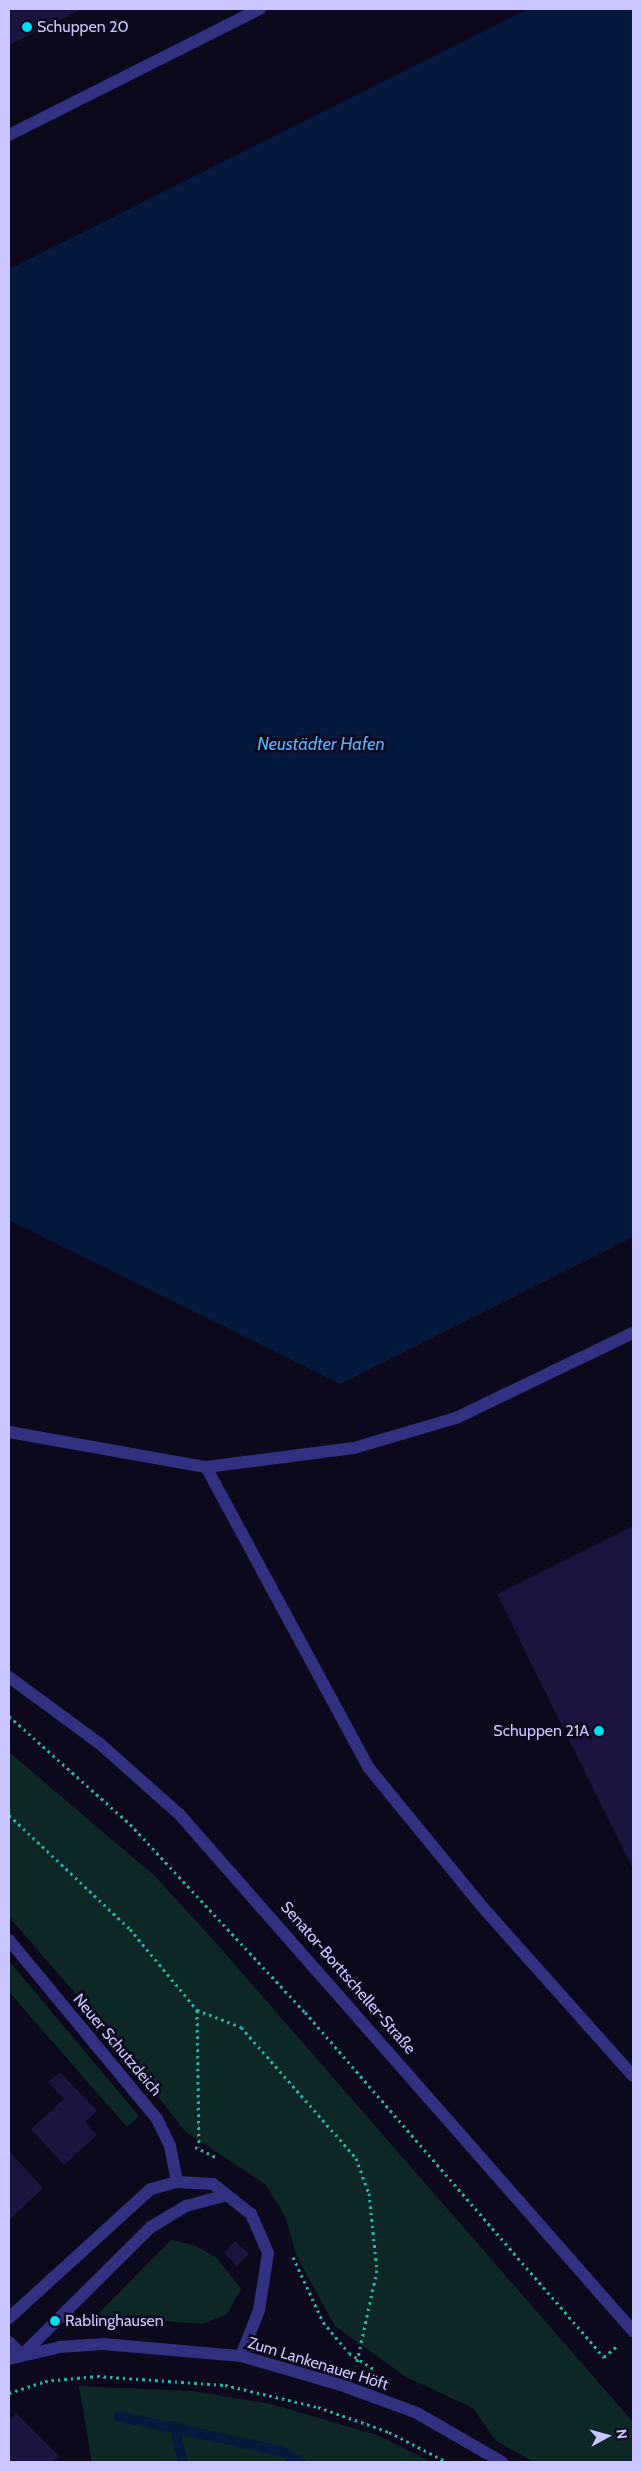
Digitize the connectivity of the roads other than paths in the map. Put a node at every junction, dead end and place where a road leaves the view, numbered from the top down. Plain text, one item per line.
1 (260, 9) edge
2 (9, 135) edge
3 (633, 1333) edge
4 (9, 1432) edge
5 (206, 1467) junction
6 (9, 1677) edge
7 (9, 1940) edge
8 (633, 2076) edge
9 (177, 2182) junction
10 (227, 2195) junction
11 (9, 2318) edge
12 (633, 2331) edge
13 (9, 2342) edge
14 (22, 2355) junction
15 (241, 2356) junction
16 (9, 2359) edge
17 (502, 2462) edge

1 - 2 street
3 - 5 street
4 - 5 street
5 - 8 street
6 - 12 street, Senator-Borttscheller-Straße
7 - 9 street, Neuer Schutzdeich
9 - 10 street
9 - 11 street
10 - 14 street
10 - 15 street
13 - 14 street
14 - 15 street, Zum Lankenauer Höft
14 - 16 street, Zum Lankenauer Höft
15 - 17 street, Zum Lankenauer Höft

